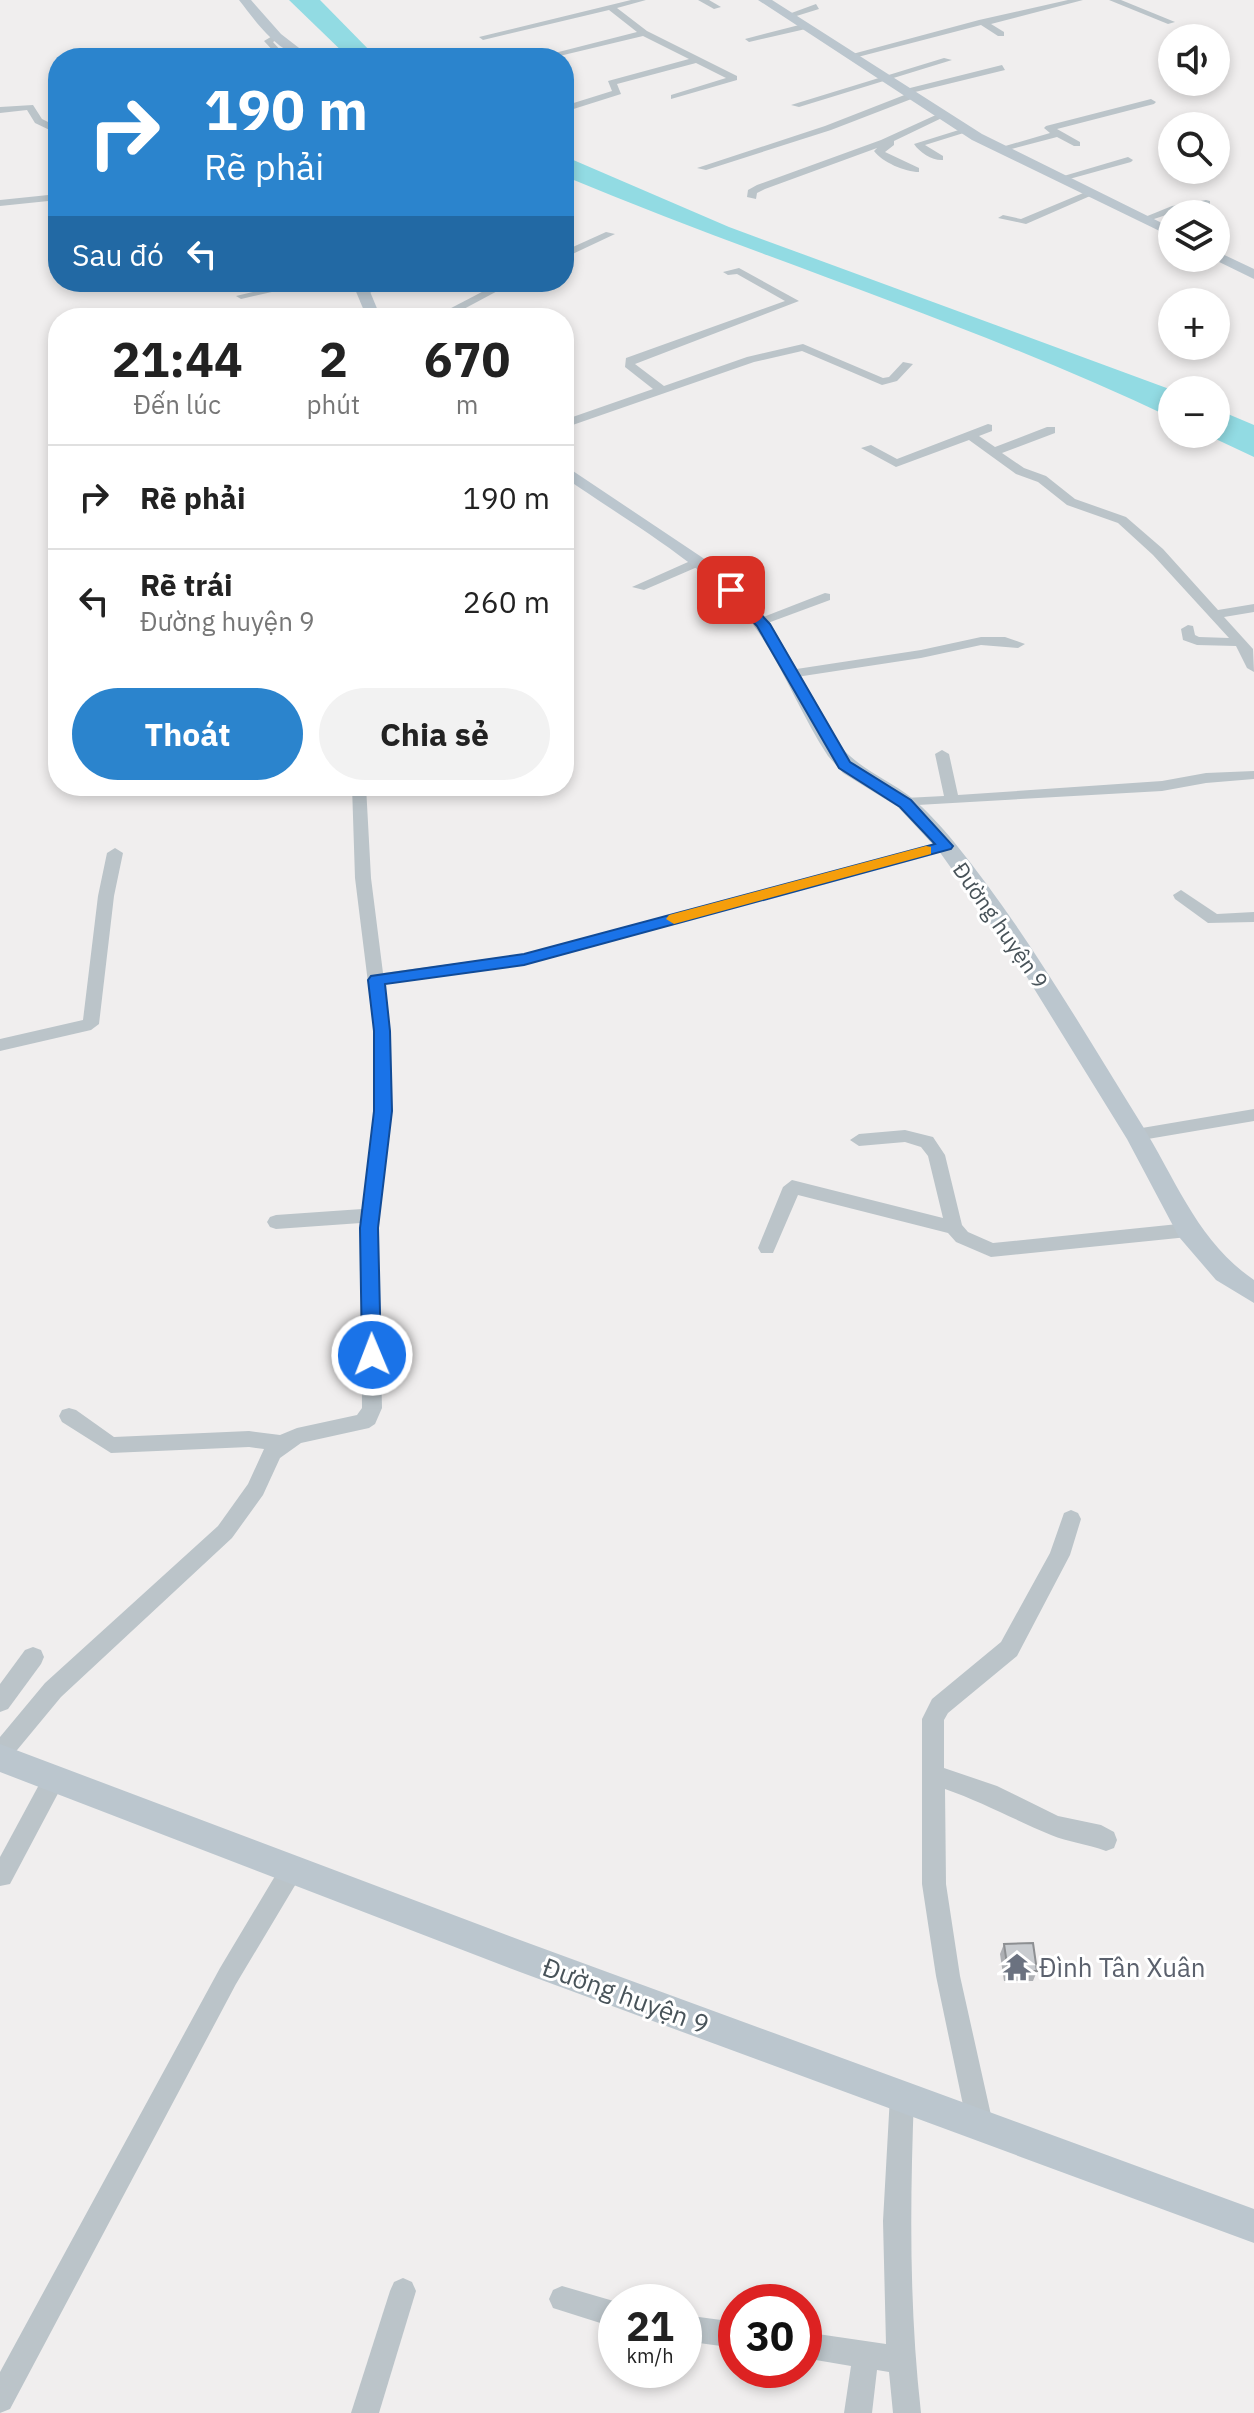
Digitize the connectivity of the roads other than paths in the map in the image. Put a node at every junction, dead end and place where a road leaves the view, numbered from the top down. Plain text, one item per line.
1 (245, 0) edge
2 (642, 0) edge
3 (702, 0) edge
4 (764, 0) edge
5 (1079, 0) edge
6 (1113, 0) edge
7 (717, 7) dead end
8 (816, 7) dead end
9 (612, 9) junction
10 (790, 15) junction
11 (1171, 22) dead end
12 (985, 23) junction
13 (807, 26) junction
14 (644, 33) junction
15 (1001, 34) dead end
16 (277, 37) junction
17 (483, 37) dead end
18 (749, 39) dead end
19 (274, 48) edge
20 (292, 48) edge
21 (574, 50) edge
22 (850, 56) junction
23 (696, 60) junction
24 (917, 60) dead end
25 (947, 60) dead end
26 (1002, 68) dead end
27 (879, 76) junction
28 (908, 94) junction
29 (674, 97) dead end
30 (1151, 102) dead end
31 (796, 105) dead end
32 (574, 106) edge
33 (0, 110) edge
34 (942, 117) junction
35 (48, 126) edge
36 (965, 131) junction
37 (1058, 134) junction
38 (1077, 144) dead end
39 (1000, 149) junction
40 (940, 158) dead end
41 (1128, 160) dead end
42 (702, 168) dead end
43 (915, 170) dead end
44 (1062, 178) junction
45 (1092, 193) junction
46 (752, 197) dead end
47 (48, 198) edge
48 (0, 203) edge
49 (1158, 214) edge
50 (1003, 218) dead end
51 (1145, 219) junction
52 (1158, 226) edge
53 (610, 234) dead end
54 (574, 250) edge
55 (1230, 262) edge
56 (728, 272) dead end
57 (1254, 275) edge
58 (261, 292) edge
59 (489, 292) edge
60 (241, 296) dead end
61 (458, 308) edge
62 (907, 364) dead end
63 (662, 390) junction
64 (574, 421) edge
65 (988, 428) dead end
66 (1051, 430) dead end
67 (970, 435) junction
68 (867, 448) dead end
69 (993, 452) junction
70 (574, 477) edge
71 (697, 562) junction
72 (639, 587) dead end
73 (825, 597) dead end
74 (1254, 608) edge
75 (1215, 614) junction
76 (760, 621) junction
77 (1188, 629) dead end
78 (1240, 642) junction
79 (1018, 644) dead end
80 (1252, 659) edge
81 (790, 674) junction
82 (942, 754) dead end
83 (1254, 775) edge
84 (359, 796) edge
85 (952, 799) junction
86 (905, 803) junction
87 (946, 846) junction
88 (115, 853) dead end
89 (1181, 895) dead end
90 (1254, 917) edge
91 (376, 980) junction
92 (0, 1045) edge
93 (1254, 1115) edge
94 (1136, 1135) junction
95 (859, 1140) dead end
96 (370, 1215) junction
97 (276, 1222) dead end
98 (954, 1228) junction
99 (1188, 1230) junction
100 (767, 1248) dead end
101 (1254, 1293) edge
102 (69, 1416) dead end
103 (282, 1444) junction
104 (1071, 1519) dead end
105 (33, 1657) dead end
106 (0, 1702) edge
107 (0, 1756) edge
108 (934, 1775) junction
109 (55, 1777) junction
110 (1106, 1840) dead end
111 (292, 1869) junction
112 (2, 1876) edge
113 (902, 2096) junction
114 (980, 2124) junction
115 (1254, 2226) edge
116 (403, 2291) dead end
117 (562, 2299) dead end
118 (598, 2310) edge
119 (822, 2348) edge
120 (866, 2354) junction
121 (901, 2360) junction
122 (0, 2399) edge
123 (365, 2413) edge
124 (858, 2413) edge
125 (907, 2413) edge

1 - 16 street
2 - 9 street
3 - 7 street
4 - 10 street
5 - 12 street
6 - 11 street
8 - 10 street
9 - 14 street
9 - 17 street
10 - 13 street
12 - 15 street
12 - 22 street
13 - 18 street
13 - 22 street
14 - 21 street
14 - 23 street
16 - 19 street
16 - 20 street
22 - 27 street
23 - 29 street
23 - 32 street
24 - 27 street
25 - 27 street
26 - 28 street
27 - 28 street
27 - 31 street
28 - 34 street
28 - 42 street
30 - 37 street
33 - 35 street
34 - 36 street
34 - 43 street
34 - 46 street
36 - 39 street
36 - 40 street
37 - 38 street
37 - 39 street
39 - 44 street
41 - 44 street
44 - 45 street
45 - 50 street
45 - 51 street
47 - 48 street
49 - 51 street
51 - 52 street
53 - 54 street
55 - 57 street
56 - 63 street
58 - 60 street
59 - 61 street
62 - 63 street
63 - 64 street
65 - 67 street
66 - 69 street
67 - 68 street
67 - 69 street
69 - 75 street
70 - 71 street, Đường huyện 9
71 - 72 street
71 - 76 street, Đường huyện 9
73 - 76 street
74 - 75 street
75 - 78 street
76 - 81 street, Đường huyện 9
77 - 78 street
78 - 80 street
79 - 81 street
81 - 86 street, Đường huyện 9
82 - 85 street
83 - 85 street
84 - 91 street
85 - 86 street
86 - 87 street, Đường huyện 9
87 - 91 street
87 - 94 street, Đường huyện 9
88 - 92 street
89 - 90 street
91 - 96 street
93 - 94 street
94 - 99 street, Đường huyện 9
95 - 98 street
96 - 97 street
96 - 103 street
98 - 99 street
98 - 100 street
99 - 101 street, Đường huyện 9
102 - 103 street
103 - 107 street
104 - 108 street
105 - 106 street
107 - 109 street, Đường huyện 9
108 - 110 street
108 - 114 street
109 - 111 street, Đường huyện 9
109 - 112 street
111 - 113 street, Đường huyện 9
111 - 122 street
113 - 114 street, Đường huyện 9
113 - 121 street
114 - 115 street, Đường huyện 9
116 - 123 street
117 - 118 street
119 - 120 street
120 - 121 street
120 - 124 street
121 - 125 street

